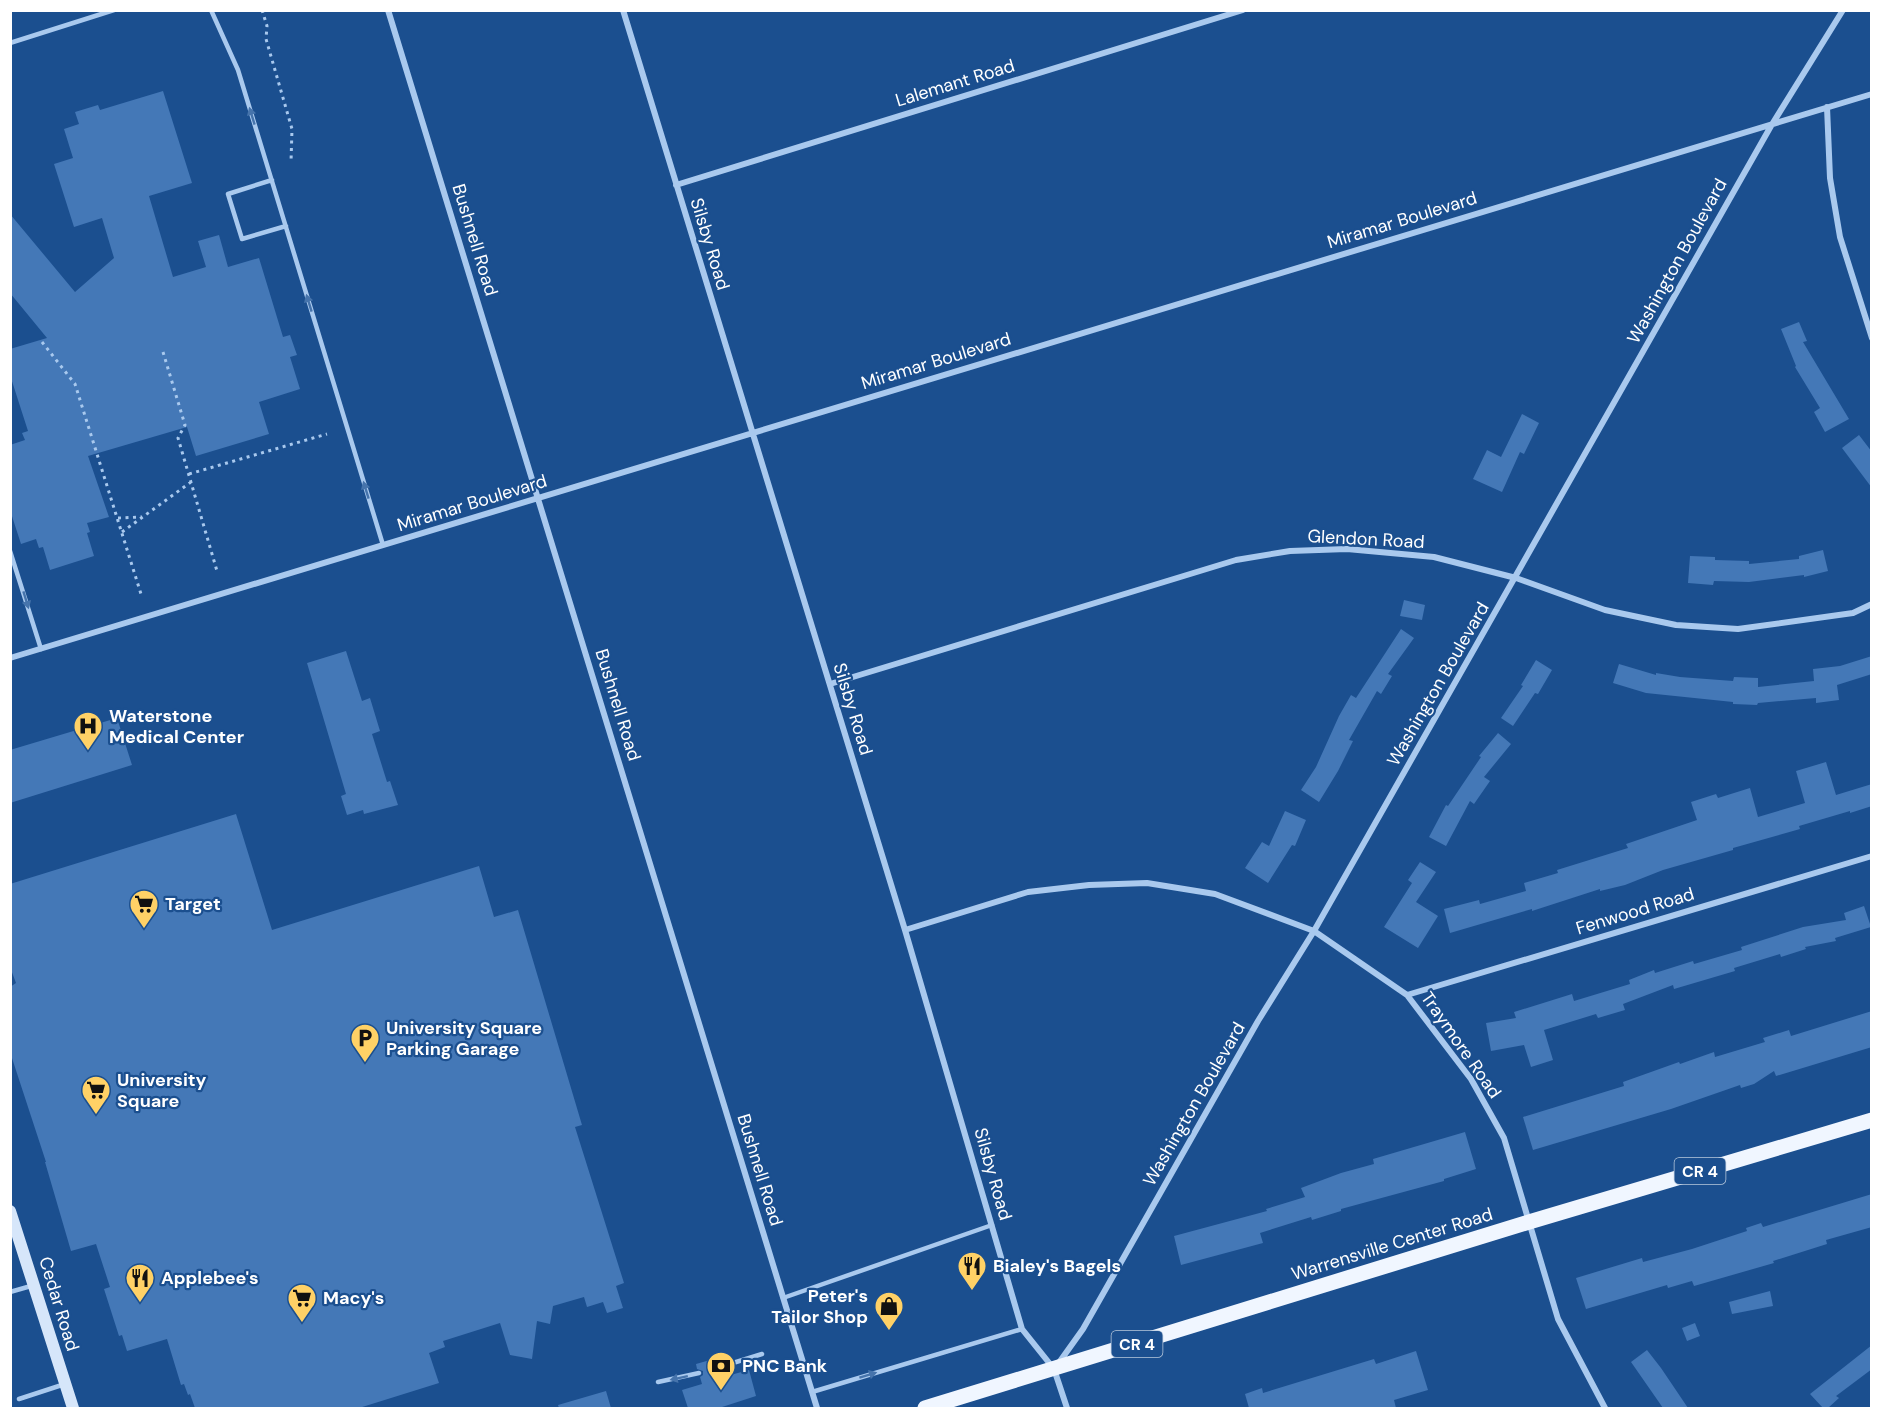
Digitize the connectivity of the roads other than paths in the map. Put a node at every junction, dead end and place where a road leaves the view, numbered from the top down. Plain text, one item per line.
1 (114, 10) edge
2 (211, 10) edge
3 (388, 10) edge
4 (623, 10) edge
5 (1243, 10) edge
6 (1844, 10) edge
7 (10, 43) edge
8 (1872, 94) edge
9 (1827, 107) junction
10 (1771, 126) junction
11 (272, 180) junction
12 (676, 185) junction
13 (286, 226) junction
14 (1872, 338) edge
15 (753, 432) junction
16 (539, 498) junction
17 (383, 545) junction
18 (10, 551) edge
19 (1516, 578) junction
20 (1872, 604) edge
21 (41, 649) junction
22 (10, 658) edge
23 (830, 684) junction
24 (1872, 856) edge
25 (905, 930) junction
26 (1314, 931) junction
27 (1407, 995) junction
28 (1872, 1120) edge
29 (10, 1211) edge
30 (1529, 1222) junction
31 (992, 1225) junction
32 (15, 1244) edge
33 (34, 1285) junction
34 (10, 1292) edge
35 (783, 1298) junction
36 (1022, 1329) junction
37 (762, 1354) dead end
38 (720, 1367) dead end
39 (1054, 1370) junction
40 (699, 1373) dead end
41 (658, 1382) dead end
42 (65, 1384) junction
43 (812, 1392) junction
44 (19, 1399) dead end
45 (73, 1408) edge
46 (817, 1408) edge
47 (925, 1408) edge
48 (1067, 1408) edge
49 (1605, 1408) edge

1 - 7 lane
11 -> 2 lane
3 - 16 street, Bushnell Road
4 - 12 street, Silsby Road
5 - 12 street, Lalemant Road
6 - 10 street, Washington Boulevard
8 - 9 street, Miramar Boulevard
9 - 10 street, Miramar Boulevard
9 - 14 street
10 - 15 street, Miramar Boulevard
10 - 19 street, Washington Boulevard
11 - 13 lane
11 - 13 lane
12 - 15 street, Silsby Road
17 -> 13 lane
15 - 16 street, Miramar Boulevard
15 - 23 street, Silsby Road
16 - 17 street, Miramar Boulevard
16 - 35 street, Bushnell Road
17 - 21 street, Miramar Boulevard
18 -> 21 lane
19 - 20 street, Glendon Road
19 - 23 street, Glendon Road
19 - 26 street, Washington Boulevard
21 - 22 street, Miramar Boulevard
23 - 25 street, Silsby Road
24 - 27 street, Fenwood Road
25 - 26 street, Traymore Road
25 - 31 street, Silsby Road
26 - 27 street, Traymore Road
26 - 39 street, Washington Boulevard
27 - 30 street, Traymore Road
28 - 30 main road, Warrensville Center Road / CR 4
29 - 32 main road, Cedar Road
30 - 39 main road, Warrensville Center Road / CR 4
30 - 49 street, Traymore Road
31 - 35 lane
31 - 36 street, Silsby Road
32 - 33 main road, Cedar Road
33 - 34 lane
33 - 42 main road, Cedar Road
35 - 43 street, Bushnell Road
36 - 39 street, Silsby Road
43 -> 36 lane
37 - 38 lane
39 - 47 main road, Warrensville Center Road / CR 4
39 - 48 street, Silsby Road
40 -> 41 lane
42 - 44 lane
42 - 45 main road, Cedar Road
43 - 46 street, Bushnell Road

